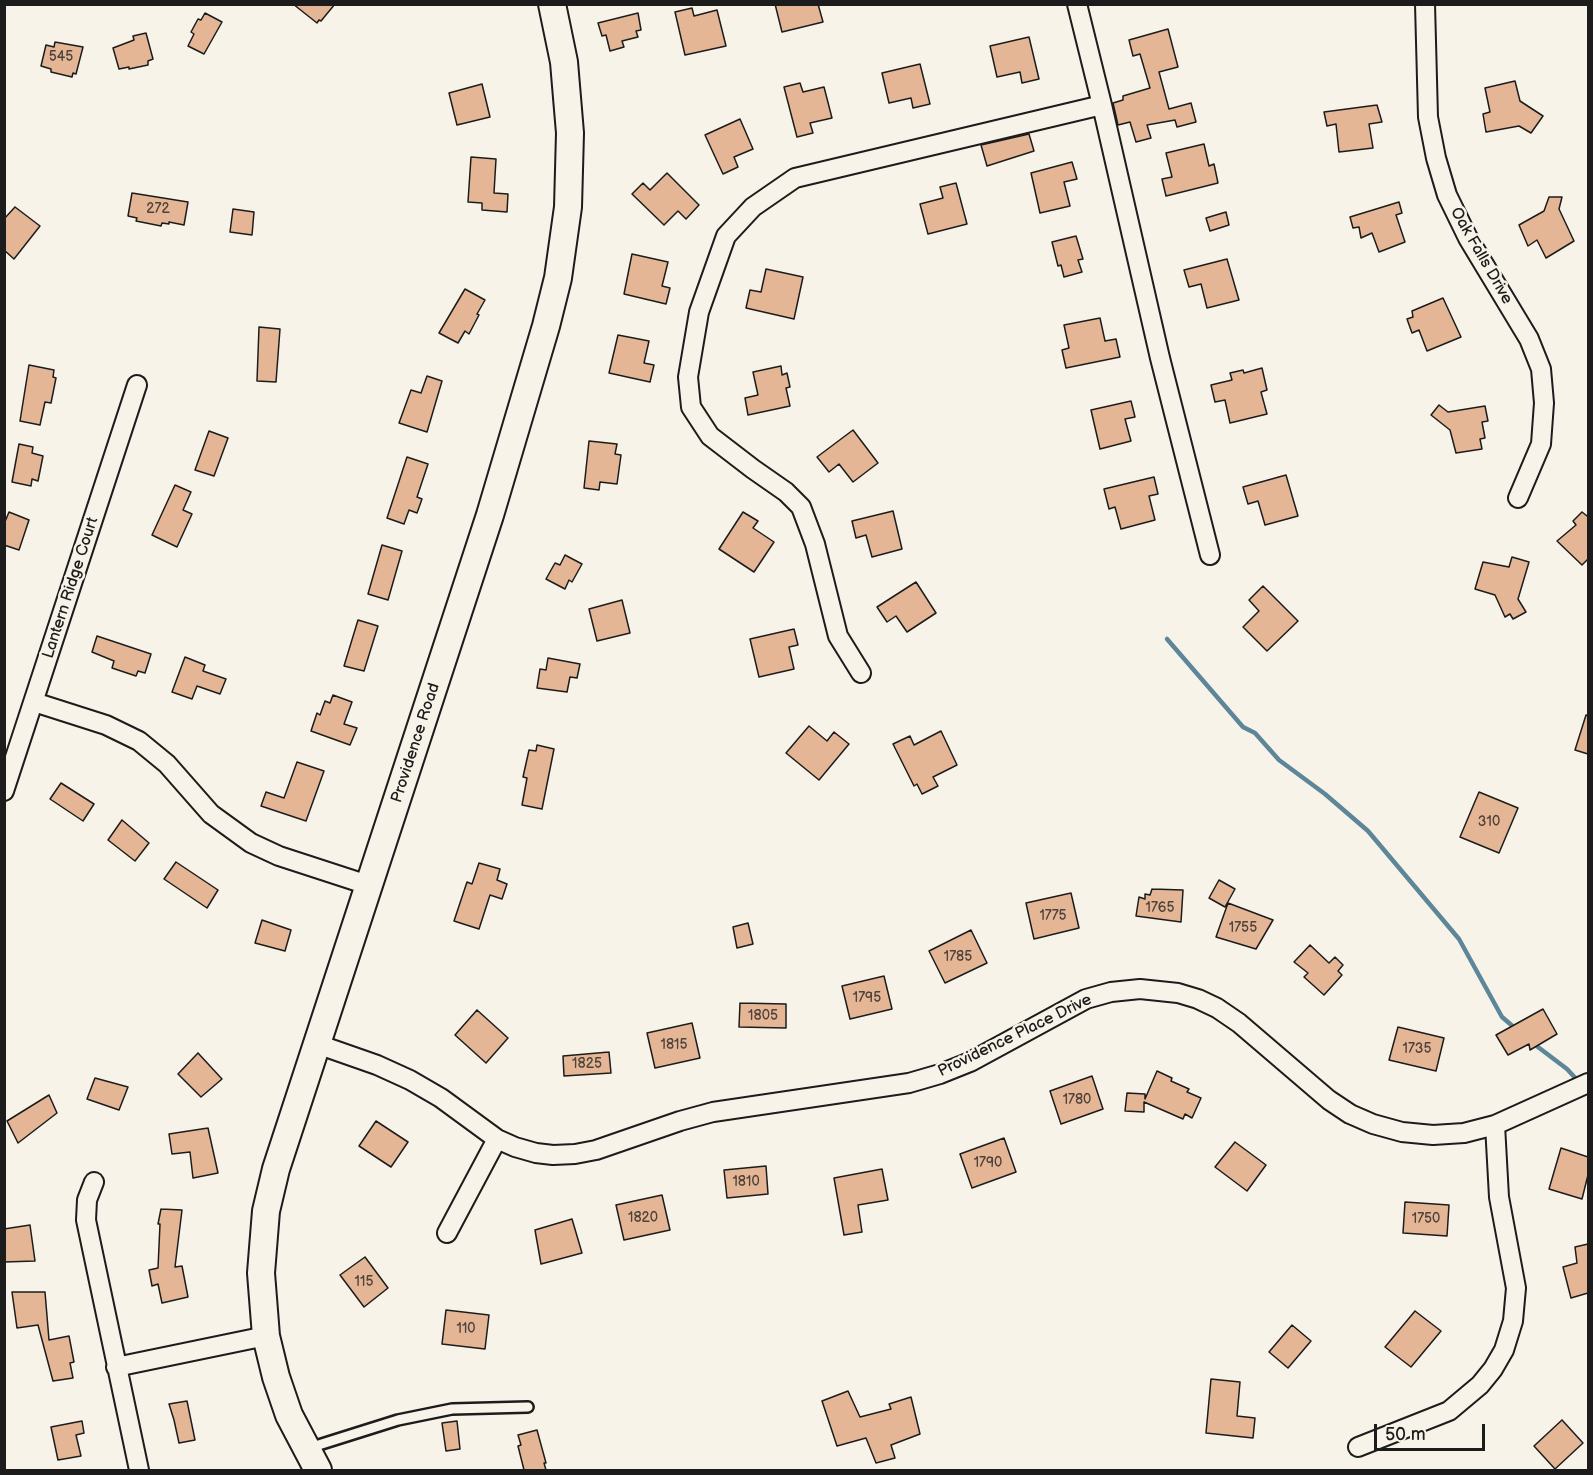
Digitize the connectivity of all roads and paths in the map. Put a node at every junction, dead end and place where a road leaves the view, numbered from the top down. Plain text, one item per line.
1 (552, 4) edge
2 (1077, 4) edge
3 (1425, 4) edge
4 (1102, 105) junction
5 (137, 385) dead end
6 (1518, 498) dead end
7 (1210, 555) dead end
8 (861, 673) dead end
9 (34, 702) junction
10 (4, 791) edge
11 (368, 885) junction
12 (317, 1044) junction
13 (1588, 1083) edge
14 (1495, 1125) junction
15 (497, 1139) junction
16 (94, 1182) dead end
17 (447, 1233) dead end
18 (266, 1336) junction
19 (116, 1367) junction
20 (528, 1407) dead end
21 (1358, 1447) dead end
22 (312, 1460) edge
23 (139, 1470) edge

1 - 11 street, Providence Road
2 - 4 street
3 - 6 street, Oak Falls Drive
4 - 7 street
4 - 8 street
5 - 9 street, Lantern Ridge Court
9 - 10 street, Lantern Ridge Court
9 - 11 street
11 - 12 street, Providence Road
12 - 15 street, Providence Place Drive
12 - 18 street, Providence Road
13 - 14 street, Providence Place Drive
14 - 15 street, Providence Place Drive
14 - 21 street
15 - 17 street
16 - 19 street
18 - 19 street
18 - 22 street, Providence Road
19 - 23 street
20 - 22 lane

